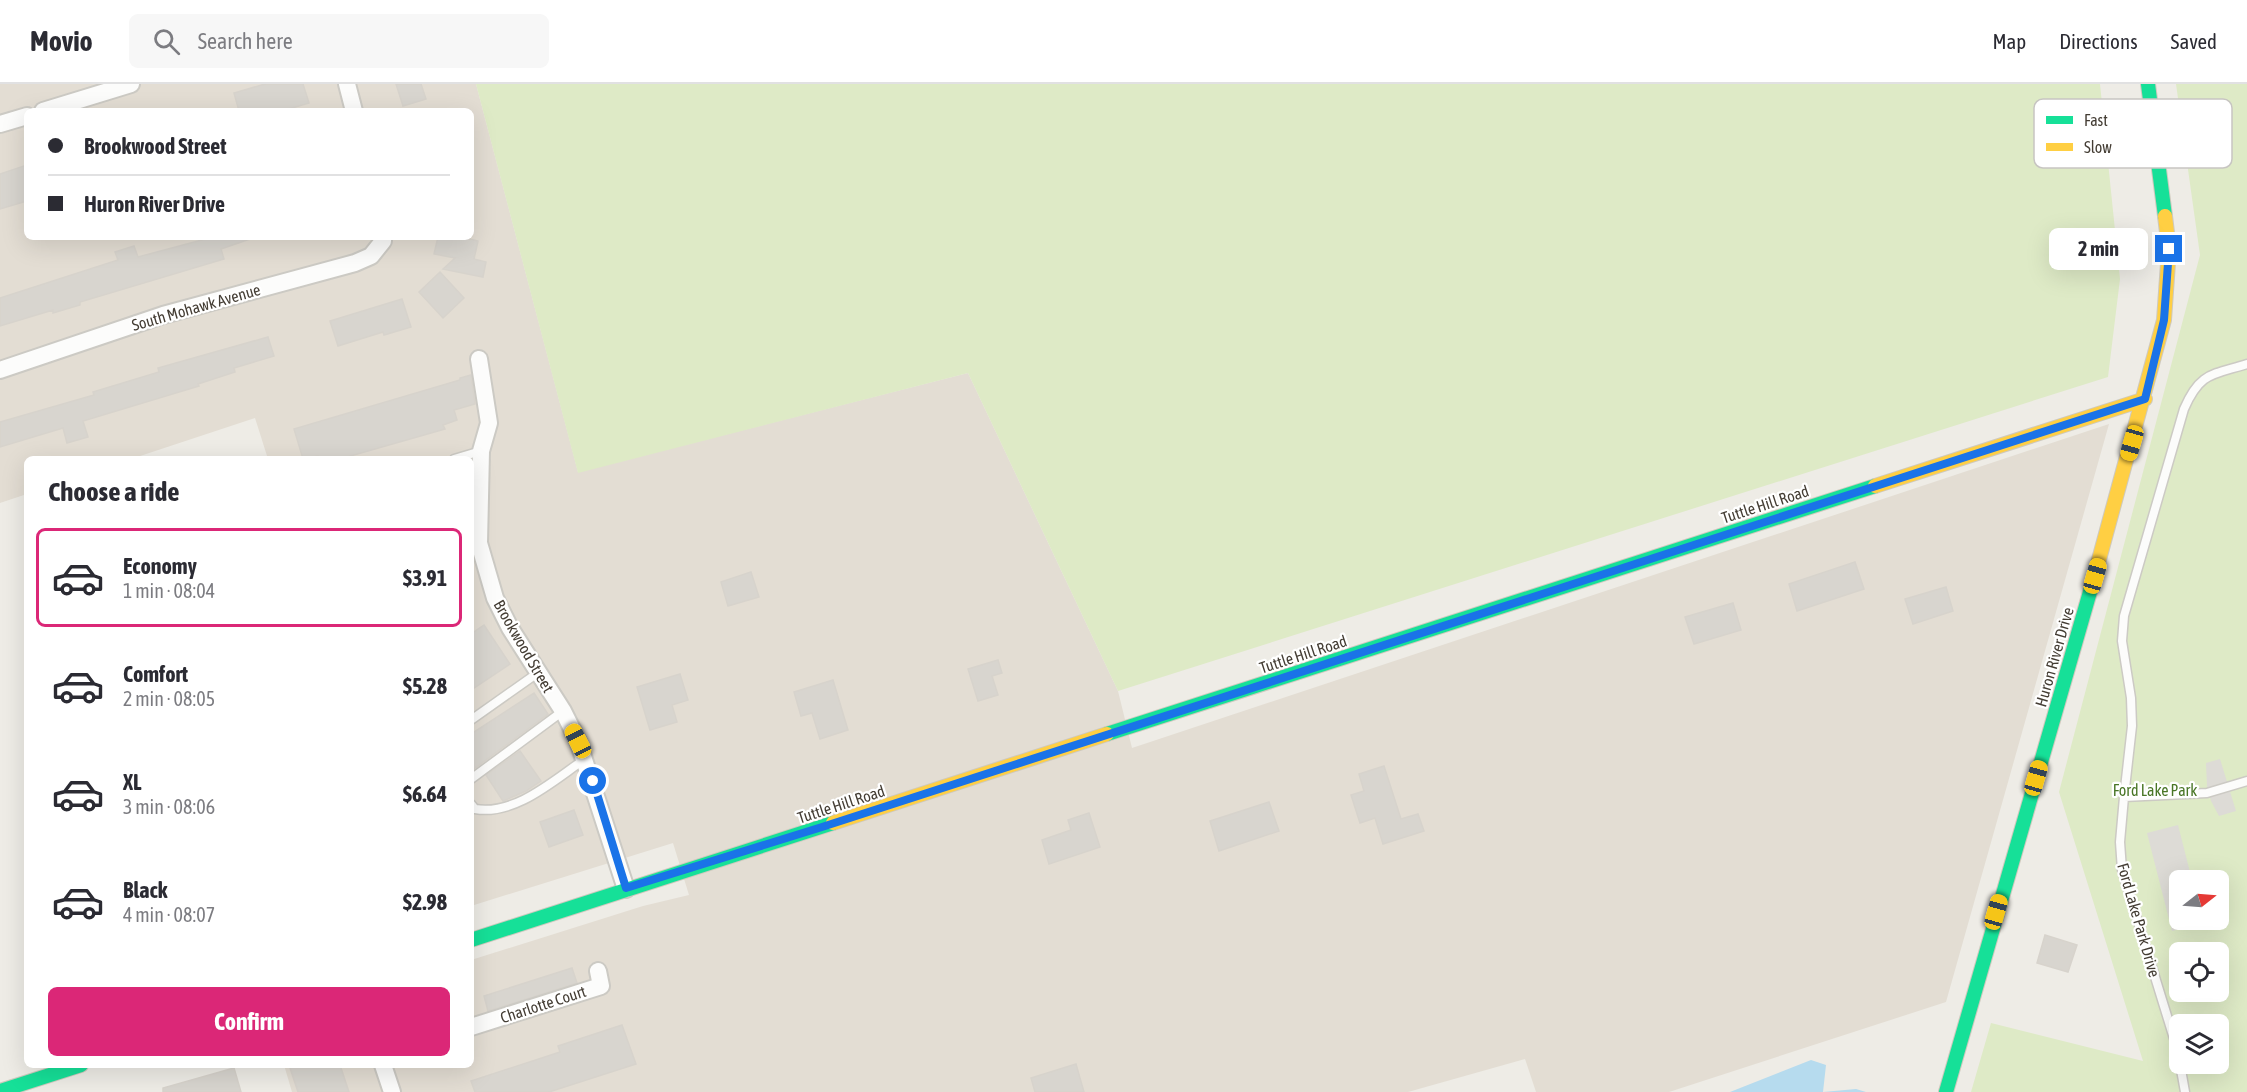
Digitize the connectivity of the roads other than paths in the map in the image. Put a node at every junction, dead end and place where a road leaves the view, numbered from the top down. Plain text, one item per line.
1 (131, 84) edge
2 (347, 84) edge
3 (2148, 84) edge
4 (2150, 99) edge
5 (53, 108) edge
6 (353, 108) edge
7 (24, 117) edge
8 (0, 124) edge
9 (2159, 168) edge
10 (383, 240) edge
11 (479, 359) dead end
12 (2247, 364) edge
13 (0, 370) edge
14 (2145, 399) junction
15 (481, 451) junction
16 (464, 456) edge
17 (475, 500) edge
18 (538, 672) junction
19 (563, 711) junction
20 (474, 718) edge
21 (585, 759) junction
22 (474, 777) edge
23 (2247, 781) edge
24 (2124, 796) junction
25 (474, 808) edge
26 (626, 888) junction
27 (474, 939) edge
28 (598, 971) dead end
29 (2169, 1022) edge
30 (474, 1026) edge
31 (72, 1068) edge
32 (384, 1068) edge
33 (2182, 1074) edge
34 (1, 1091) edge
35 (392, 1092) edge
36 (1946, 1092) edge
37 (2185, 1092) edge

1 - 5 street
2 - 6 street
3 - 4 main road, Huron River Drive
7 - 8 street
9 - 14 main road, Huron River Drive
10 - 13 street, South Mohawk Avenue
11 - 15 street, Brookwood Street
12 - 24 lane, Ford Lake Park Drive
14 - 26 main road, Tuttle Hill Road
14 - 36 main road, Huron River Drive
15 - 16 lane
15 - 17 street, Brookwood Street
17 - 18 street, Brookwood Street
18 - 19 street, Brookwood Street
18 - 20 lane
19 - 21 street, Brookwood Street
19 - 22 lane
21 - 25 lane
21 - 26 street, Brookwood Street
23 - 24 lane
24 - 29 lane, Ford Lake Park Drive
26 - 27 main road, Tuttle Hill Road
28 - 30 street, Charlotte Court
31 - 34 main road
32 - 35 street
33 - 37 lane

